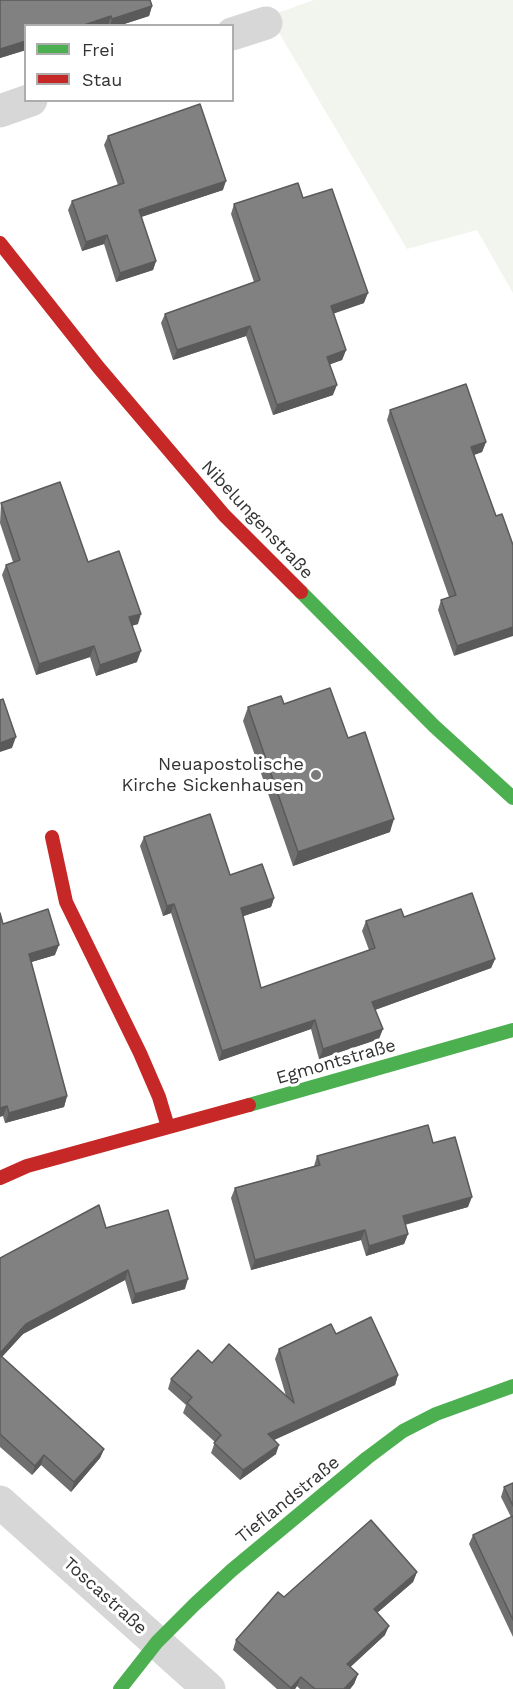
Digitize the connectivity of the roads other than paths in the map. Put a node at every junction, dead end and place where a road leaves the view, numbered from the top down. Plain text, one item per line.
1 (266, 23) dead end
2 (234, 33) edge
3 (25, 102) edge
4 (0, 111) edge
5 (0, 243) edge
6 (513, 798) edge
7 (52, 837) dead end
8 (513, 1030) edge
9 (168, 1127) junction
10 (0, 1178) edge
11 (513, 1386) edge
12 (0, 1502) edge
13 (157, 1642) junction
14 (120, 1689) edge
15 (209, 1689) edge

1 - 2 street
3 - 4 street
5 - 6 street, Nibelungenstraße
7 - 9 street
8 - 9 street, Egmontstraße
9 - 10 street, Egmontstraße
11 - 13 street, Tieflandstraße
12 - 13 street, Toscastraße
13 - 14 street, Tieflandstraße
13 - 15 street, Toscastraße

